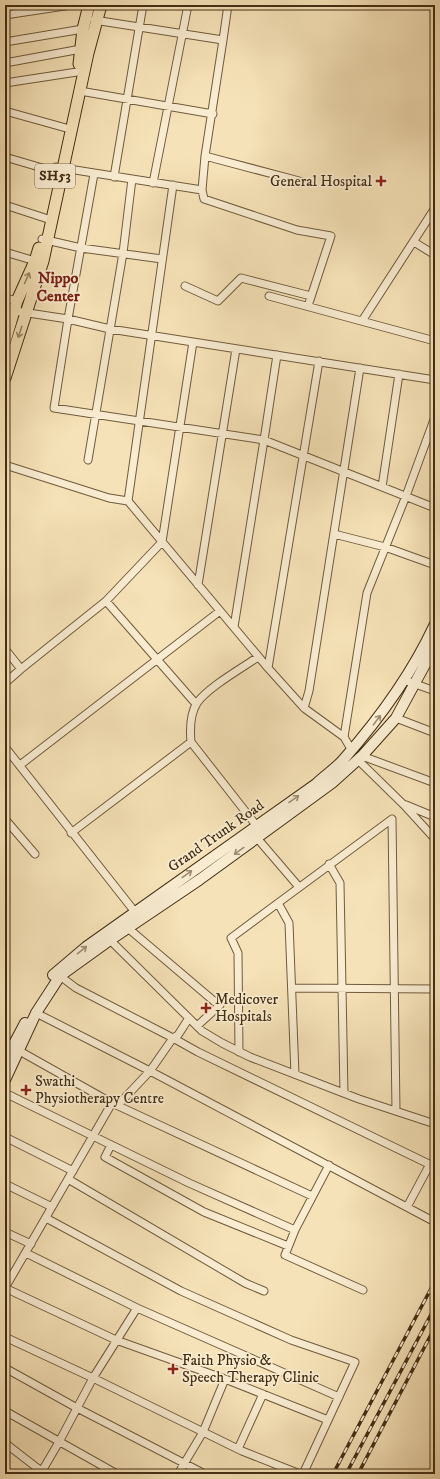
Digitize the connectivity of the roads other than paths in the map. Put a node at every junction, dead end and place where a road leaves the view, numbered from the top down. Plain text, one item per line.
1 (71, 5) edge
2 (89, 5) edge
3 (100, 5) edge
4 (143, 5) edge
5 (188, 5) edge
6 (228, 5) edge
7 (5, 15) edge
8 (89, 23) junction
9 (139, 26) junction
10 (183, 33) junction
11 (223, 40) junction
12 (5, 42) edge
13 (81, 49) junction
14 (5, 63) edge
15 (77, 72) junction
16 (5, 83) edge
17 (80, 91) junction
18 (127, 99) junction
19 (168, 106) junction
20 (5, 110) edge
21 (213, 114) junction
22 (66, 128) junction
23 (205, 156) junction
24 (5, 157) edge
25 (58, 169) junction
26 (94, 174) junction
27 (114, 177) junction
28 (132, 179) junction
29 (153, 182) junction
30 (303, 182) dead end
31 (173, 186) junction
32 (202, 190) junction
33 (5, 205) edge
34 (435, 208) edge
35 (48, 220) junction
36 (45, 239) junction
37 (414, 242) junction
38 (81, 248) junction
39 (5, 252) edge
40 (123, 252) junction
41 (435, 255) edge
42 (162, 259) junction
43 (35, 261) junction
44 (185, 286) dead end
45 (269, 296) dead end
46 (311, 296) junction
47 (5, 298) edge
48 (308, 306) junction
49 (20, 308) junction
50 (68, 319) junction
51 (362, 321) junction
52 (110, 329) junction
53 (151, 336) junction
54 (435, 341) edge
55 (5, 342) edge
56 (193, 342) junction
57 (236, 349) junction
58 (277, 355) junction
59 (319, 361) junction
60 (360, 368) junction
61 (399, 374) junction
62 (5, 378) edge
63 (435, 380) edge
64 (97, 415) junction
65 (435, 417) edge
66 (138, 421) junction
67 (180, 427) junction
68 (222, 434) junction
69 (264, 440) junction
70 (303, 456) junction
71 (88, 460) dead end
72 (5, 465) edge
73 (344, 472) junction
74 (382, 487) junction
75 (406, 496) junction
76 (128, 501) junction
77 (435, 508) edge
78 (334, 534) junction
79 (162, 542) junction
80 (385, 547) junction
81 (435, 565) edge
82 (198, 585) junction
83 (106, 601) junction
84 (220, 611) junction
85 (435, 624) edge
86 (234, 627) junction
87 (435, 646) edge
88 (5, 649) edge
89 (258, 657) junction
90 (157, 660) junction
91 (268, 668) junction
92 (21, 669) junction
93 (404, 680) junction
94 (5, 683) edge
95 (415, 684) junction
96 (435, 691) edge
97 (196, 704) junction
98 (304, 708) junction
99 (396, 718) junction
100 (367, 732) junction
101 (435, 733) edge
102 (344, 737) junction
103 (376, 740) junction
104 (191, 742) junction
105 (5, 747) edge
106 (351, 749) junction
107 (360, 758) junction
108 (20, 764) junction
109 (346, 764) junction
110 (435, 783) edge
111 (404, 804) junction
112 (435, 817) edge
113 (5, 820) edge
114 (263, 825) junction
115 (71, 833) junction
116 (245, 833) junction
117 (255, 839) junction
118 (435, 839) edge
119 (35, 854) dead end
120 (329, 864) junction
121 (298, 887) junction
122 (278, 903) junction
123 (135, 912) junction
124 (129, 929) junction
125 (110, 940) junction
126 (60, 976) junction
127 (292, 988) junction
128 (343, 988) junction
129 (395, 988) junction
130 (435, 989) edge
131 (36, 1013) junction
132 (189, 1018) junction
133 (197, 1026) junction
134 (174, 1038) junction
135 (16, 1049) junction
136 (239, 1052) junction
137 (5, 1061) edge
138 (150, 1071) junction
139 (295, 1074) junction
140 (5, 1080) edge
141 (5, 1093) edge
142 (344, 1093) junction
143 (115, 1104) junction
144 (396, 1111) junction
145 (435, 1124) edge
146 (93, 1136) junction
147 (5, 1137) edge
148 (111, 1145) junction
149 (328, 1165) junction
150 (432, 1166) edge
151 (73, 1171) junction
152 (68, 1179) junction
153 (5, 1184) edge
154 (312, 1196) junction
155 (52, 1207) junction
156 (407, 1207) junction
157 (46, 1218) junction
158 (433, 1221) dead end
159 (295, 1230) junction
160 (5, 1232) edge
161 (31, 1244) junction
162 (288, 1246) junction
163 (26, 1253) junction
164 (7, 1279) edge
165 (5, 1288) edge
166 (363, 1290) dead end
167 (264, 1291) dead end
168 (137, 1308) junction
169 (5, 1337) edge
170 (116, 1340) junction
171 (5, 1368) edge
172 (93, 1378) junction
173 (225, 1379) junction
174 (263, 1394) junction
175 (339, 1397) junction
176 (77, 1408) junction
177 (5, 1411) edge
178 (328, 1420) junction
179 (203, 1432) junction
180 (60, 1442) junction
181 (5, 1443) edge
182 (238, 1449) junction
183 (184, 1463) junction
184 (44, 1473) edge
185 (117, 1474) edge
186 (178, 1474) edge
187 (205, 1474) edge
188 (300, 1474) edge
189 (303, 1474) edge

1 - 7 street
2 - 8 main road, SH53
3 - 8 main road, SH53
4 - 9 street
5 - 10 street
6 - 11 street
8 - 9 street
8 - 12 street
8 - 13 main road, SH53
8 - 17 main road, SH53
9 - 10 street
9 - 18 street
10 - 11 street
10 - 19 street
11 - 21 street
13 - 14 street
13 - 15 main road, SH53
15 - 16 street
15 - 22 main road, SH53
17 - 18 street
17 - 25 main road, SH53
18 - 19 street
18 - 27 street
19 - 21 street
19 - 29 street
20 - 22 street
21 - 23 street
22 - 25 main road, SH53
23 - 30 street
23 - 32 street
24 - 25 street
25 - 26 street
25 - 35 main road, SH53
25 - 36 main road, SH53
26 - 27 street
26 - 38 street
27 - 28 street
28 - 29 street
28 - 40 street
29 - 31 street
31 - 32 street
31 - 42 street
32 - 46 street
33 - 35 street
34 - 37 street
35 - 36 main road, SH53
36 - 38 street
36 - 43 main road, SH53
36 - 49 main road, SH53
37 - 41 street
37 - 51 street
38 - 40 street
38 - 50 street
39 - 43 street
40 - 42 street
40 - 52 street
42 - 53 street
49 -> 43 main road, SH53
44 - 46 street
45 - 48 street
46 - 48 street
47 - 49 street
48 - 51 street
49 - 50 street
49 - 55 main road, SH53
49 -> 62 main road, SH53
50 - 52 street
50 - 64 street
51 - 54 street
52 - 53 street
52 - 64 street
53 - 56 street
53 - 66 street
56 - 57 street
56 - 67 street
57 - 58 street
57 - 68 street
58 - 59 street
58 - 69 street
59 - 60 street
59 - 70 street
60 - 61 street
60 - 73 street
61 - 63 street
61 - 74 street
64 - 66 street
64 - 71 street
65 - 75 street
66 - 67 street
66 - 76 street
67 - 68 street
67 - 79 street
68 - 69 street
68 - 82 street
69 - 70 street
69 - 86 street
70 - 73 street
70 - 91 street
72 - 76 street
73 - 74 street
73 - 78 street
74 - 75 street
75 - 77 street
75 - 80 street
76 - 79 street
78 - 80 street
78 - 98 street
79 - 82 street
79 - 83 street
80 - 81 street
80 - 102 street
82 - 84 street
83 - 90 street
83 - 92 street
84 - 86 street
84 - 90 street
85 - 93 main road, Grand Trunk Road
86 - 89 street
87 - 95 main road
88 - 92 street
89 - 91 street
89 - 97 street
90 - 97 street
90 - 108 street
91 - 98 street
92 - 94 street
93 - 95 street
100 -> 93 main road, Grand Trunk Road
95 - 96 street
95 - 99 main road
97 - 104 street
98 - 102 street
99 - 101 street
99 - 103 main road
100 - 103 main road
100 - 106 main road, Grand Trunk Road
102 - 106 street
103 - 107 main road
104 - 114 street
104 - 115 street
105 - 108 street
106 - 109 main road, Grand Trunk Road
107 - 109 main road
107 - 110 street
107 - 111 street
108 - 115 street
109 - 114 main road, Grand Trunk Road
111 - 112 street
111 - 118 street
113 - 119 street
114 - 116 main road, Grand Trunk Road
114 - 117 main road
115 - 123 street
116 - 117 main road
123 -> 116 main road, Grand Trunk Road
117 - 121 street
117 -> 124 main road
120 - 121 street
120 - 128 street
120 - 129 street
121 - 122 street
122 - 127 street
122 - 136 street
135 -> 123 main road, Grand Trunk Road
124 - 125 main road
124 - 133 street
125 - 126 main road
125 - 132 street
126 - 131 main road
126 - 134 street
127 - 128 street
127 - 139 street
128 - 129 street
128 - 142 street
129 - 130 street
129 - 144 street
131 - 135 main road
131 - 138 street
132 - 133 street
132 - 134 street
133 - 136 street
134 - 138 street
134 - 150 street
135 - 137 main road, Grand Trunk Road
135 - 140 main road
135 - 143 street
136 - 139 street
138 - 143 street
138 - 149 street
139 - 142 street
141 - 146 street
142 - 144 street
143 - 146 street
143 - 154 street
144 - 145 street
146 - 148 street
146 - 151 street
147 - 151 street
148 - 159 street
148 - 162 street
149 - 154 street
149 - 156 street
150 - 156 street
151 - 152 street
152 - 155 street
152 - 167 street
153 - 155 street
154 - 159 street
155 - 157 street
156 - 158 street
157 - 161 street
157 - 175 street
159 - 162 street
160 - 161 street
161 - 163 street
162 - 166 street
163 - 164 street
163 - 168 street
164 - 165 street
165 - 170 street
168 - 170 street
168 - 175 street
169 - 172 street
170 - 172 street
170 - 173 street
171 - 176 street
172 - 176 street
172 - 179 street
173 - 174 street
173 - 179 street
174 - 178 street
174 - 182 street
175 - 178 street
176 - 180 street
176 - 183 street
177 - 180 street
178 - 189 street
179 - 182 street
179 - 183 street
180 - 184 street
180 - 185 street
181 - 184 street
182 - 188 street
183 - 186 street
183 - 187 street

